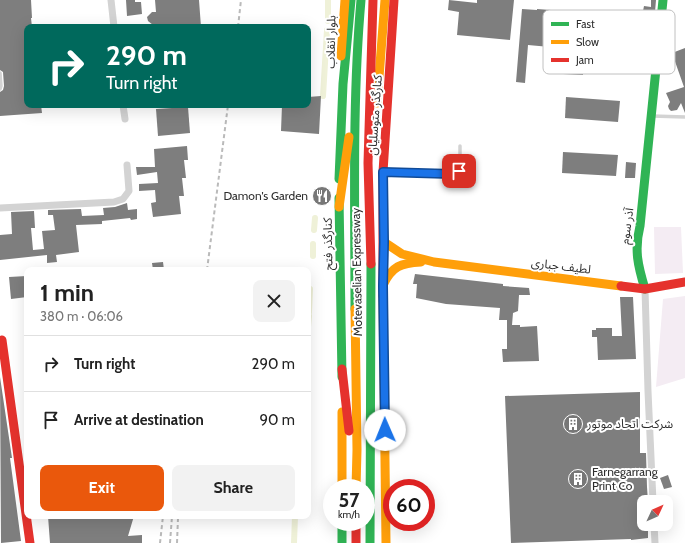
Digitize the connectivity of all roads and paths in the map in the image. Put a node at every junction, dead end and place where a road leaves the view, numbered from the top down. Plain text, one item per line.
1 (111, 0) edge
2 (345, 0) edge
3 (350, 0) edge
4 (361, 0) edge
5 (373, 0) edge
6 (385, 0) edge
7 (394, 0) edge
8 (663, 0) edge
9 (662, 10) edge
10 (114, 24) edge
11 (0, 73) edge
12 (656, 74) edge
13 (343, 84) junction
14 (0, 89) edge
15 (356, 92) junction
16 (123, 108) edge
17 (652, 116) junction
18 (685, 117) edge
19 (125, 120) dead end
20 (460, 146) dead end
21 (127, 166) dead end
22 (383, 172) junction
23 (339, 207) junction
24 (0, 208) edge
25 (384, 242) junction
26 (371, 261) junction
27 (434, 262) junction
28 (685, 282) edge
29 (383, 286) junction
30 (645, 289) junction
31 (2, 340) dead end
32 (342, 369) junction
33 (342, 479) edge
34 (351, 479) edge
35 (355, 479) edge
36 (653, 495) edge
37 (24, 500) edge
38 (27, 519) edge
39 (342, 531) edge
40 (356, 531) edge
41 (654, 531) edge
42 (30, 543) edge
43 (342, 543) edge
44 (356, 543) edge
45 (370, 543) edge
46 (386, 543) edge
47 (655, 543) edge

1 - 10 street
2 - 13 main road, بلوار انقلاب
3 - 13 main road, کنارگذر فتح
4 - 15 main road, Motevaselian Expressway
5 - 26 main road, Motevaselian Expressway
6 - 26 main road
7 - 22 main road, کنارگذر متوسلیان
8 - 9 main road, آذر سوم
11 - 14 lane
12 - 17 main road, آذر سوم
13 - 23 main road, کنارگذر فتح
15 - 23 main road
15 - 35 main road, Motevaselian Expressway
16 - 19 street
17 - 18 lane
17 - 30 main road, آذر سوم
20 - 22 lane
21 - 24 street
22 - 25 main road, کنارگذر متوسلیان
23 - 32 main road, کنارگذر فتح
25 - 27 main road
25 - 29 main road, کنارگذر متوسلیان
26 - 45 main road, Motevaselian Expressway
27 - 29 main road
27 - 30 main road, لطیف جباری
28 - 30 main road, لطیف جباری
29 - 46 main road, کنارگذر متوسلیان
30 - 36 street, آذر سوم
31 - 37 main road
32 - 33 main road, کنارگذر فتح
32 - 34 main road
38 - 42 main road
39 - 43 main road
40 - 44 main road
41 - 47 street

